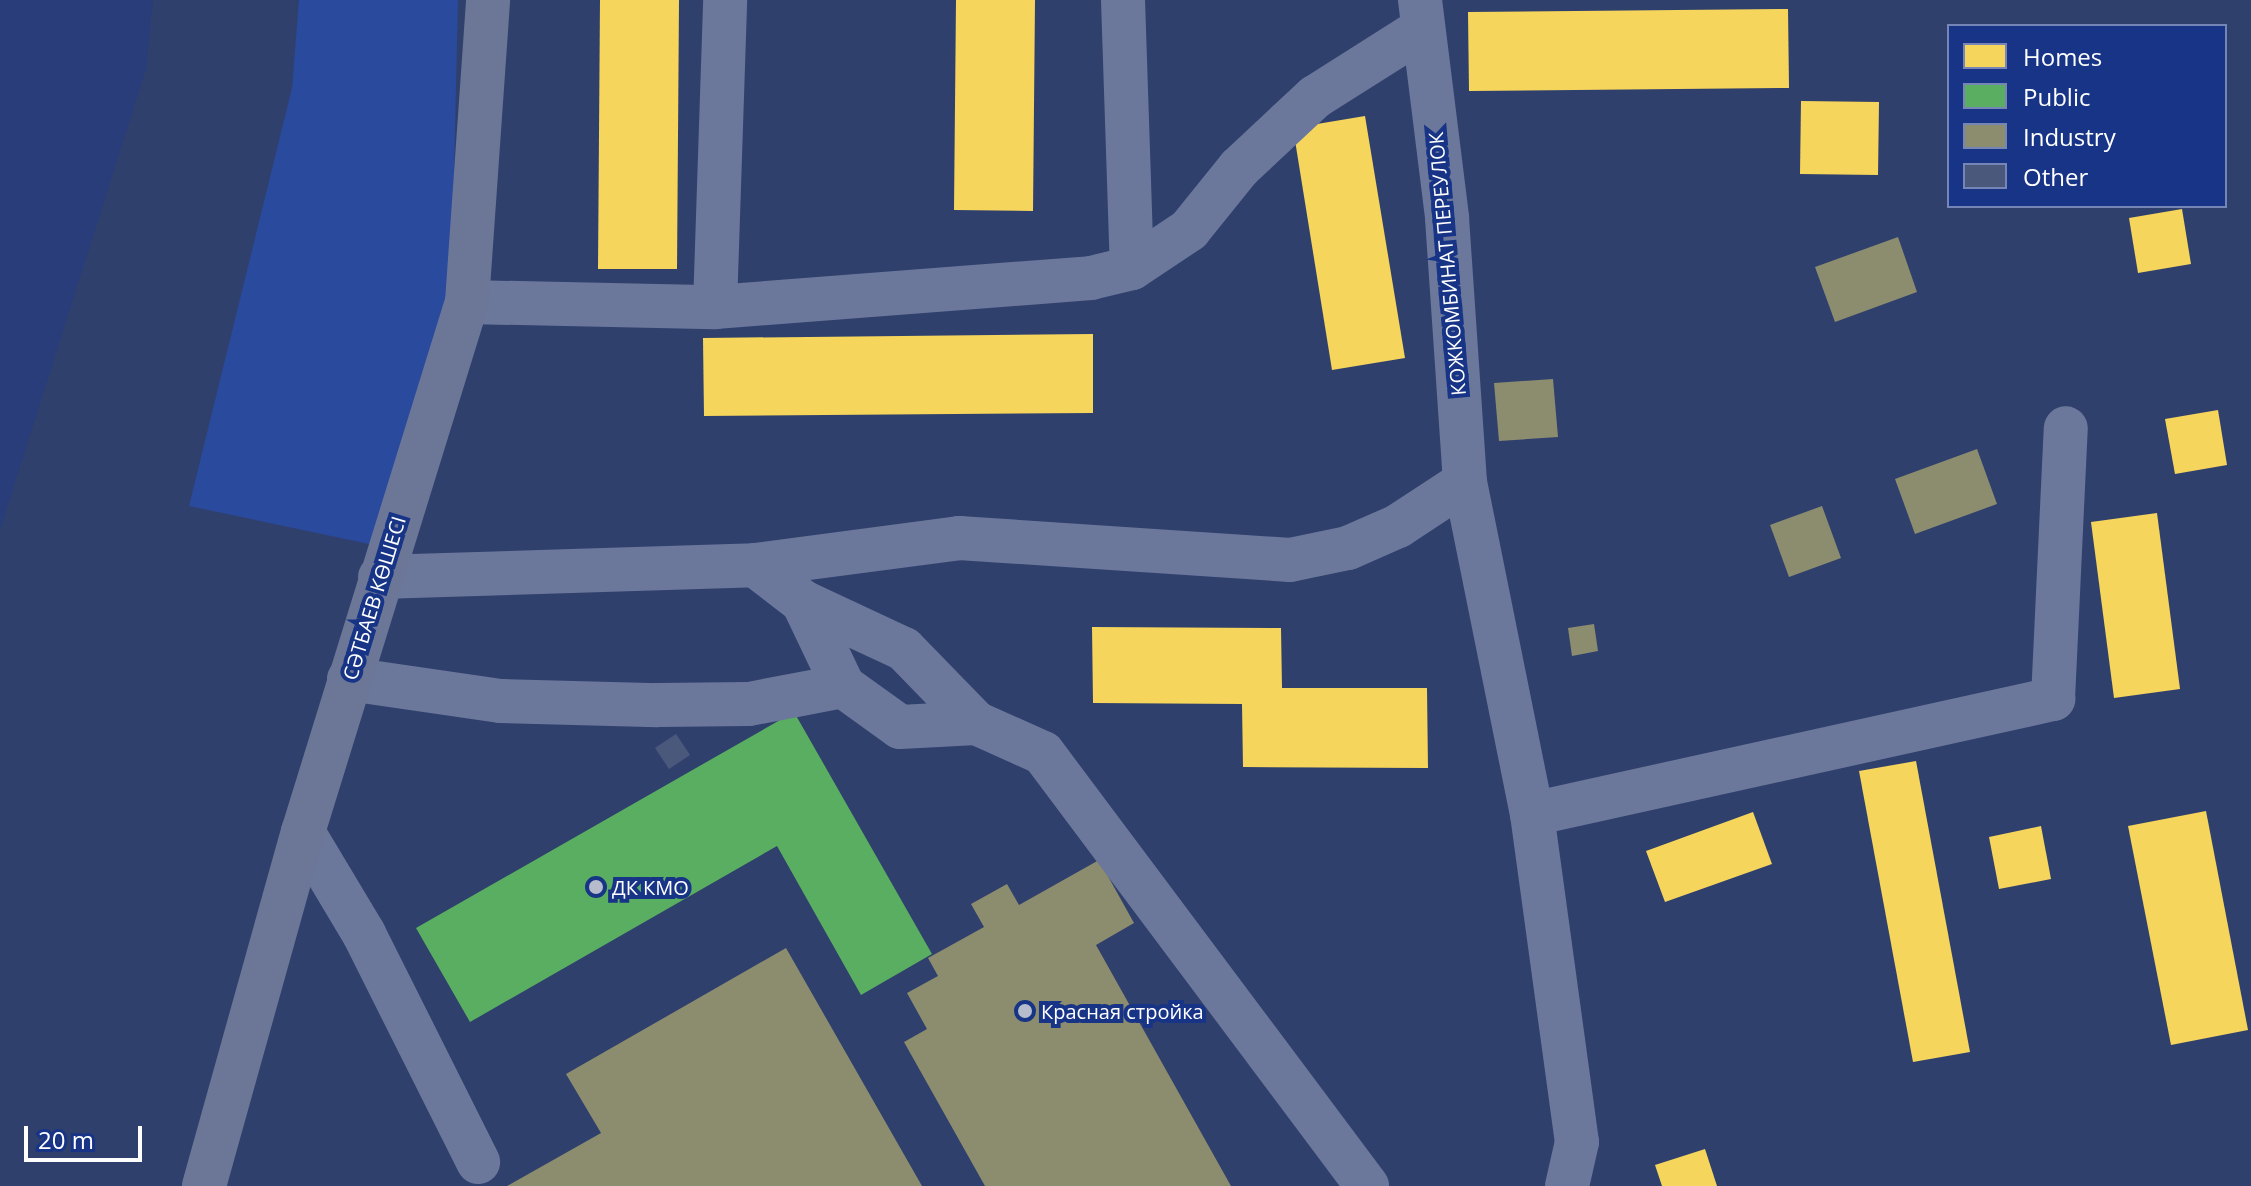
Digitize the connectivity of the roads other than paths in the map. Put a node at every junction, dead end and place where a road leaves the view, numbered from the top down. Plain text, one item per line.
1 (488, 0) edge
2 (725, 0) edge
3 (1123, 0) edge
4 (1421, 15) edge
5 (1132, 268) junction
6 (467, 302) junction
7 (715, 307) junction
8 (2066, 428) dead end
9 (1465, 482) junction
10 (755, 565) junction
11 (380, 577) junction
12 (803, 602) junction
13 (349, 679) junction
14 (843, 686) junction
15 (976, 723) junction
16 (1532, 814) junction
17 (303, 832) junction
18 (478, 1162) dead end
19 (204, 1186) edge
20 (1367, 1186) edge
21 (1567, 1186) edge

1 - 6 main road, СӘТБАЕВ КӨШЕСІ
2 - 7 street
3 - 5 street
4 - 5 street
4 - 9 street, КОЖКОМБИНАТ ПЕРЕУЛОК
5 - 7 street
6 - 7 street
6 - 11 main road, СӘТБАЕВ КӨШЕСІ
8 - 16 street
9 - 10 street
9 - 16 street, КОЖКОМБИНАТ ПЕРЕУЛОК
10 - 11 street
10 - 12 street
11 - 13 main road, СӘТБАЕВ КӨШЕСІ
12 - 14 street
12 - 15 street
13 - 14 street
13 - 17 main road, СӘТБАЕВ КӨШЕСІ
14 - 15 street
15 - 20 street
16 - 21 street, КОЖКОМБИНАТ ПЕРЕУЛОК
17 - 18 street
17 - 19 main road, СӘТБАЕВ КӨШЕСІ

